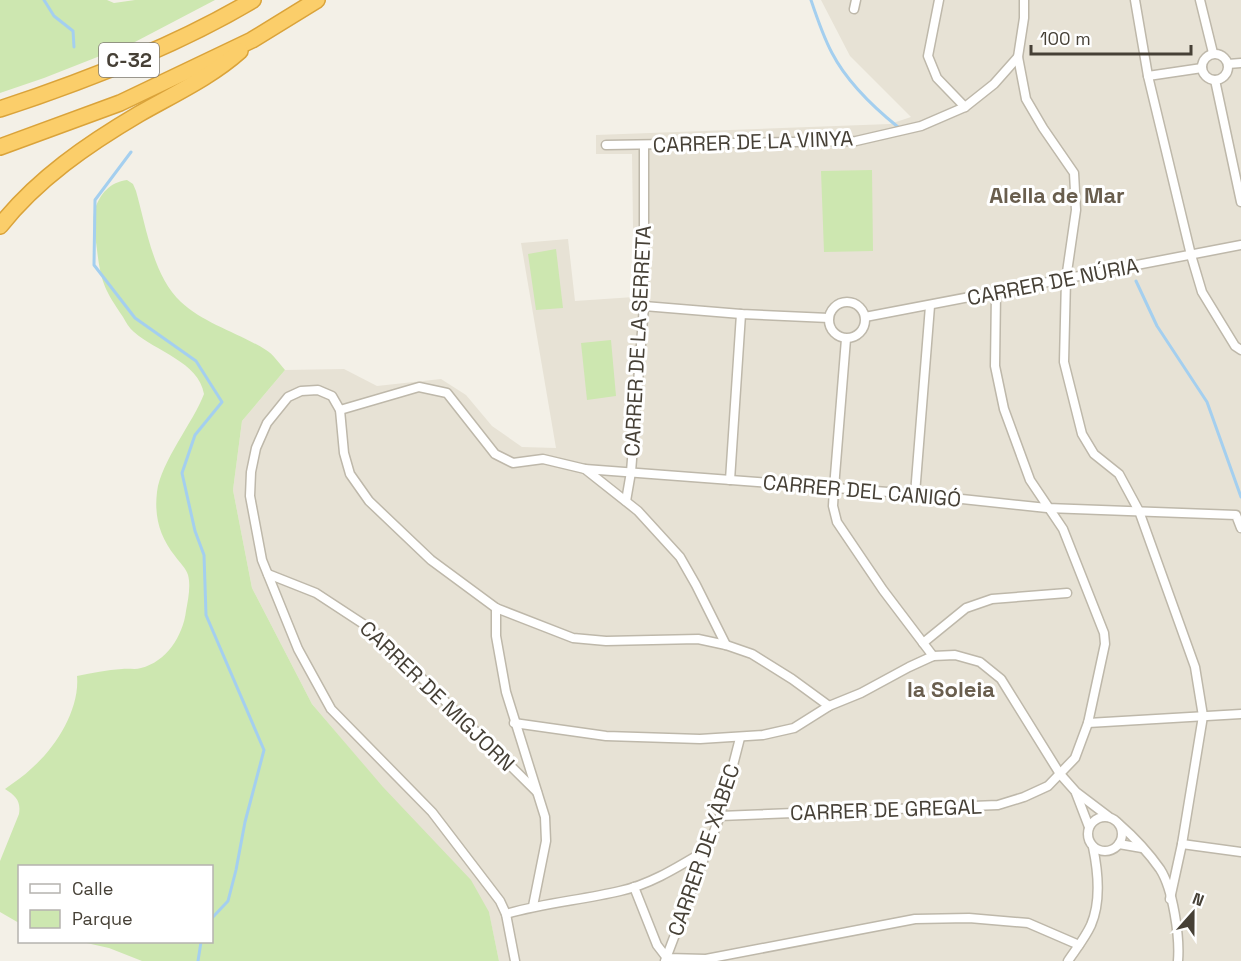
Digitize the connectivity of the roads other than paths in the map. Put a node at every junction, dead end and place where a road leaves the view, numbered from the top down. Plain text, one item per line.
1 (253, 0) edge
2 (317, 0) edge
3 (939, 0) edge
4 (1024, 0) edge
5 (1135, 0) edge
6 (1200, 0) edge
7 (252, 40) junction
8 (1213, 53) junction
9 (1018, 57) junction
10 (1241, 63) edge
11 (1228, 64) junction
12 (1202, 68) junction
13 (1149, 76) junction
14 (1215, 80) junction
15 (965, 107) junction
16 (0, 109) edge
17 (606, 145) dead end
18 (644, 145) junction
19 (0, 147) edge
20 (1241, 202) edge
21 (0, 226) edge
22 (1241, 245) edge
23 (1191, 255) junction
24 (1066, 279) junction
25 (996, 294) junction
26 (644, 306) junction
27 (930, 306) junction
28 (741, 314) junction
29 (865, 317) junction
30 (828, 318) junction
31 (846, 339) junction
32 (1241, 350) edge
33 (340, 410) junction
34 (585, 469) junction
35 (631, 472) junction
36 (730, 480) junction
37 (834, 488) junction
38 (915, 494) junction
39 (626, 501) junction
40 (1047, 508) junction
41 (1139, 511) junction
42 (1241, 528) edge
43 (268, 574) junction
44 (1067, 593) dead end
45 (496, 608) junction
46 (924, 643) junction
47 (726, 645) junction
48 (933, 656) junction
49 (830, 706) junction
50 (1241, 714) edge
51 (1203, 716) junction
52 (514, 723) junction
53 (1088, 723) junction
54 (740, 738) junction
55 (1060, 774) junction
56 (537, 792) junction
57 (1076, 792) junction
58 (720, 816) junction
59 (1109, 817) junction
60 (1119, 824) junction
61 (1089, 827) junction
62 (1119, 844) junction
63 (1182, 844) junction
64 (1092, 847) junction
65 (1142, 848) junction
66 (708, 849) junction
67 (1109, 851) junction
68 (1241, 852) edge
69 (1097, 868) junction
70 (634, 887) junction
71 (1170, 899) junction
72 (533, 906) junction
73 (506, 914) junction
74 (1079, 945) junction
75 (666, 959) edge
76 (515, 961) edge
77 (1068, 961) edge
78 (1178, 961) edge

1 - 16 highway, C-32
2 - 7 highway, C-32
3 - 15 street
4 - 9 street
5 - 13 street
6 - 8 street
7 - 19 highway, C-32
7 - 21 highway
8 - 11 street
8 - 12 street
9 - 15 street, CARRER DE LA VINYA
9 - 24 street
10 - 11 street
11 - 14 street
12 - 13 street
12 - 14 street
13 - 23 street
14 - 20 street
15 - 18 street, CARRER DE LA VINYA
17 - 18 street, CARRER DE LA VINYA
18 - 26 street, CARRER DE LA SERRETA
22 - 23 street, CARRER DE NÚRIA
23 - 24 street, CARRER DE NÚRIA
23 - 32 street
24 - 25 street, CARRER DE NÚRIA
24 - 41 street
25 - 27 street, CARRER DE NÚRIA
25 - 40 street
26 - 28 street
26 - 35 street, CARRER DE LA SERRETA
27 - 29 street, CARRER DE NÚRIA
27 - 38 street
28 - 30 street
28 - 36 street
29 - 30 street
29 - 31 street
30 - 31 street
31 - 37 street
33 - 34 street
33 - 43 street
33 - 45 street
34 - 35 street, CARRER DEL CANIGÓ
34 - 39 street
35 - 36 street, CARRER DEL CANIGÓ
35 - 39 street, CARRER DE LA SERRETA
36 - 37 street, CARRER DEL CANIGÓ
37 - 38 street, CARRER DEL CANIGÓ
37 - 46 street
38 - 40 street, CARRER DEL CANIGÓ
39 - 47 street
40 - 41 street, CARRER DEL CANIGÓ
40 - 53 street
41 - 42 street
41 - 51 street
43 - 56 street, CARRER DE MIGJORN
43 - 73 street
44 - 46 street
45 - 47 street
45 - 52 street
46 - 48 street
47 - 49 street
48 - 49 street
48 - 55 street
49 - 54 street
50 - 51 street
51 - 53 street
51 - 63 street
52 - 54 street
52 - 56 street
53 - 55 street
54 - 58 street, CARRER DE XÀBEC
55 - 57 street
55 - 58 street, CARRER DE GREGAL
56 - 72 street
57 - 59 street
57 - 61 street
58 - 66 street, CARRER DE XÀBEC
59 - 60 street
59 - 61 street
60 - 62 street
60 - 65 street
61 - 64 street
62 - 65 street
62 - 67 street
63 - 68 street
63 - 71 street
64 - 67 street
64 - 69 street
65 - 71 street
66 - 70 street
66 - 75 street, CARRER DE XÀBEC
67 - 69 street
69 - 74 street
70 - 72 street
70 - 75 street
71 - 78 street
72 - 73 street
73 - 76 street
74 - 75 street
74 - 77 street

